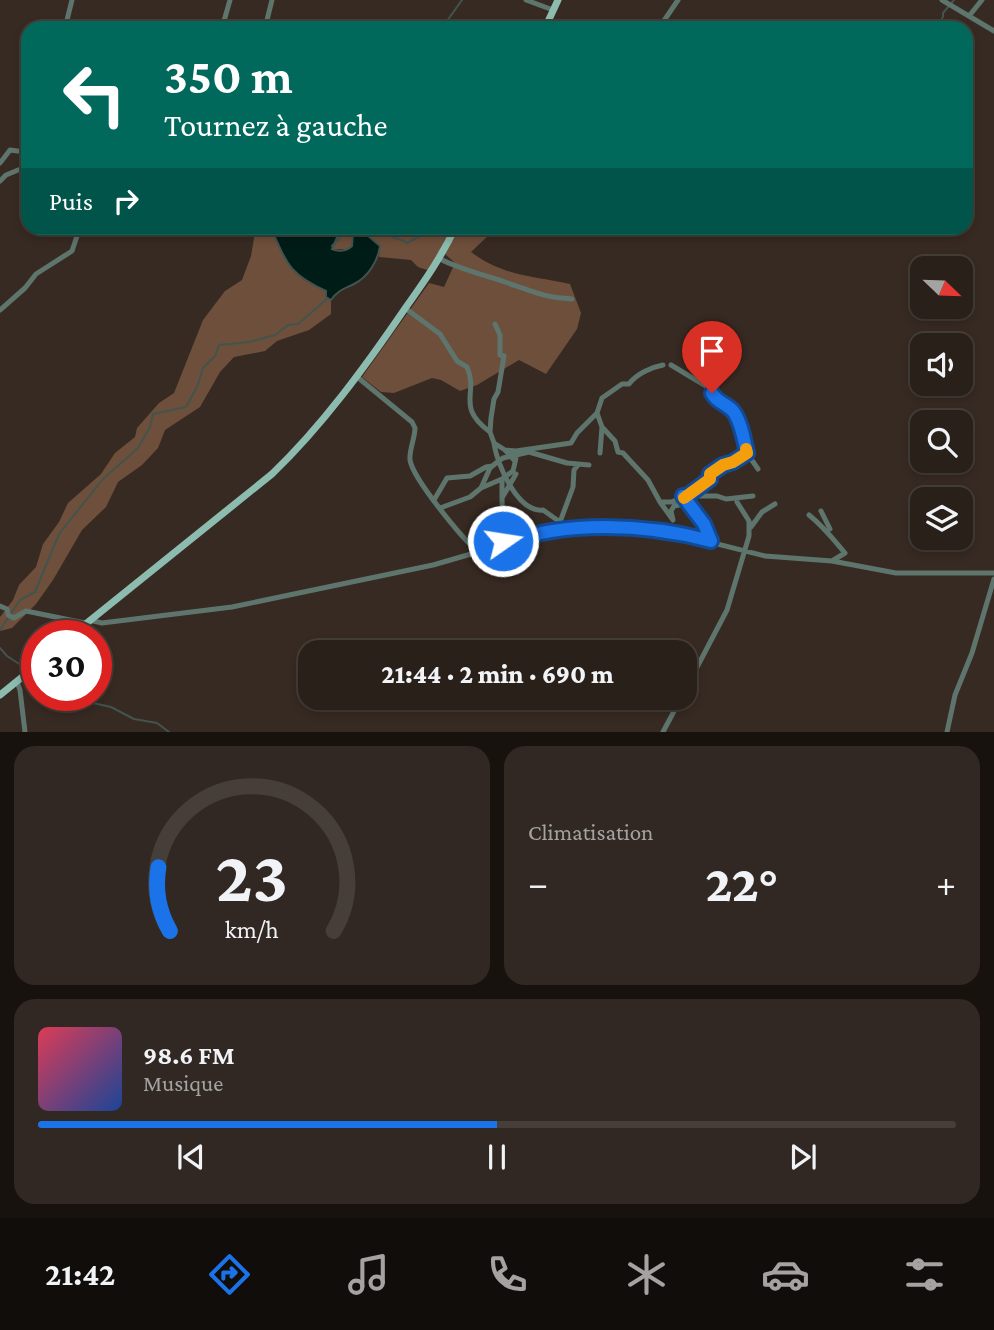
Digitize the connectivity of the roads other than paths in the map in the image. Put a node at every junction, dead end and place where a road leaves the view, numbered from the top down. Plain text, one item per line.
1 (72, 0) edge
2 (230, 0) edge
3 (272, 0) edge
4 (526, 0) edge
5 (558, 0) edge
6 (678, 0) edge
7 (942, 0) edge
8 (982, 0) edge
9 (553, 10) junction
10 (969, 16) junction
11 (67, 21) edge
12 (224, 21) edge
13 (267, 21) edge
14 (548, 21) edge
15 (664, 21) edge
16 (994, 31) edge
17 (21, 152) edge
18 (0, 163) edge
19 (21, 169) edge
20 (0, 181) edge
21 (77, 235) edge
22 (452, 235) edge
23 (440, 259) junction
24 (572, 299) dead end
25 (405, 308) junction
26 (0, 310) edge
27 (495, 324) dead end
28 (663, 365) dead end
29 (671, 365) dead end
30 (356, 376) junction
31 (597, 413) junction
32 (602, 427) junction
33 (490, 432) junction
34 (494, 443) junction
35 (505, 450) junction
36 (600, 453) dead end
37 (747, 453) junction
38 (513, 458) junction
39 (496, 462) junction
40 (578, 465) junction
41 (589, 465) dead end
42 (758, 469) dead end
43 (516, 474) dead end
44 (504, 478) junction
45 (510, 485) junction
46 (481, 488) junction
47 (685, 496) junction
48 (753, 496) dead end
49 (502, 498) junction
50 (737, 498) junction
51 (434, 500) junction
52 (660, 502) junction
53 (775, 504) dead end
54 (440, 508) junction
55 (821, 511) dead end
56 (809, 515) dead end
57 (560, 522) junction
58 (561, 529) junction
59 (750, 530) junction
60 (831, 533) junction
61 (711, 541) junction
62 (501, 546) junction
63 (743, 550) junction
64 (478, 551) junction
65 (832, 561) junction
66 (994, 575) edge
67 (0, 606) edge
68 (76, 620) edge
69 (90, 620) edge
70 (112, 622) edge
71 (697, 669) edge
72 (21, 679) edge
73 (17, 682) junction
74 (0, 695) edge
75 (675, 710) edge
76 (25, 732) edge
77 (663, 732) edge
78 (947, 732) edge

1 - 11 street
2 - 12 street
3 - 13 street
4 - 9 street
5 - 9 main road
6 - 15 street
7 - 10 street
8 - 10 street
9 - 14 main road
10 - 16 street
17 - 18 street
19 - 20 street
21 - 26 street
22 - 23 main road
23 - 24 street
23 - 25 main road
25 - 30 main road
25 - 33 street
27 - 33 street
28 - 31 street
29 - 37 street
30 - 51 street
30 - 69 main road
31 - 32 street
31 - 35 street
32 - 36 street
32 - 52 street
33 - 34 street
34 - 35 street
34 - 39 street
35 - 38 street
37 - 42 street
37 - 47 street
38 - 39 street
38 - 40 street
38 - 44 street
39 - 44 street
39 - 46 street
39 - 51 street
40 - 41 street
40 - 57 street
43 - 45 street
44 - 45 street
44 - 46 street
44 - 49 street
45 - 49 street
45 - 57 street
46 - 54 street
47 - 50 street
47 - 52 street
47 - 52 street
47 - 61 street
48 - 50 street
49 - 62 street
50 - 59 street
51 - 54 street
53 - 59 street
54 - 64 street
55 - 60 street
56 - 60 street
57 - 58 street
58 - 61 street
58 - 62 street
59 - 63 street
60 - 65 street
61 - 63 street
62 - 64 street
63 - 65 street
63 - 71 street
64 - 70 street
65 - 66 street
66 - 78 street
67 - 68 street
72 - 73 main road
73 - 74 main road
73 - 76 street
75 - 77 street

